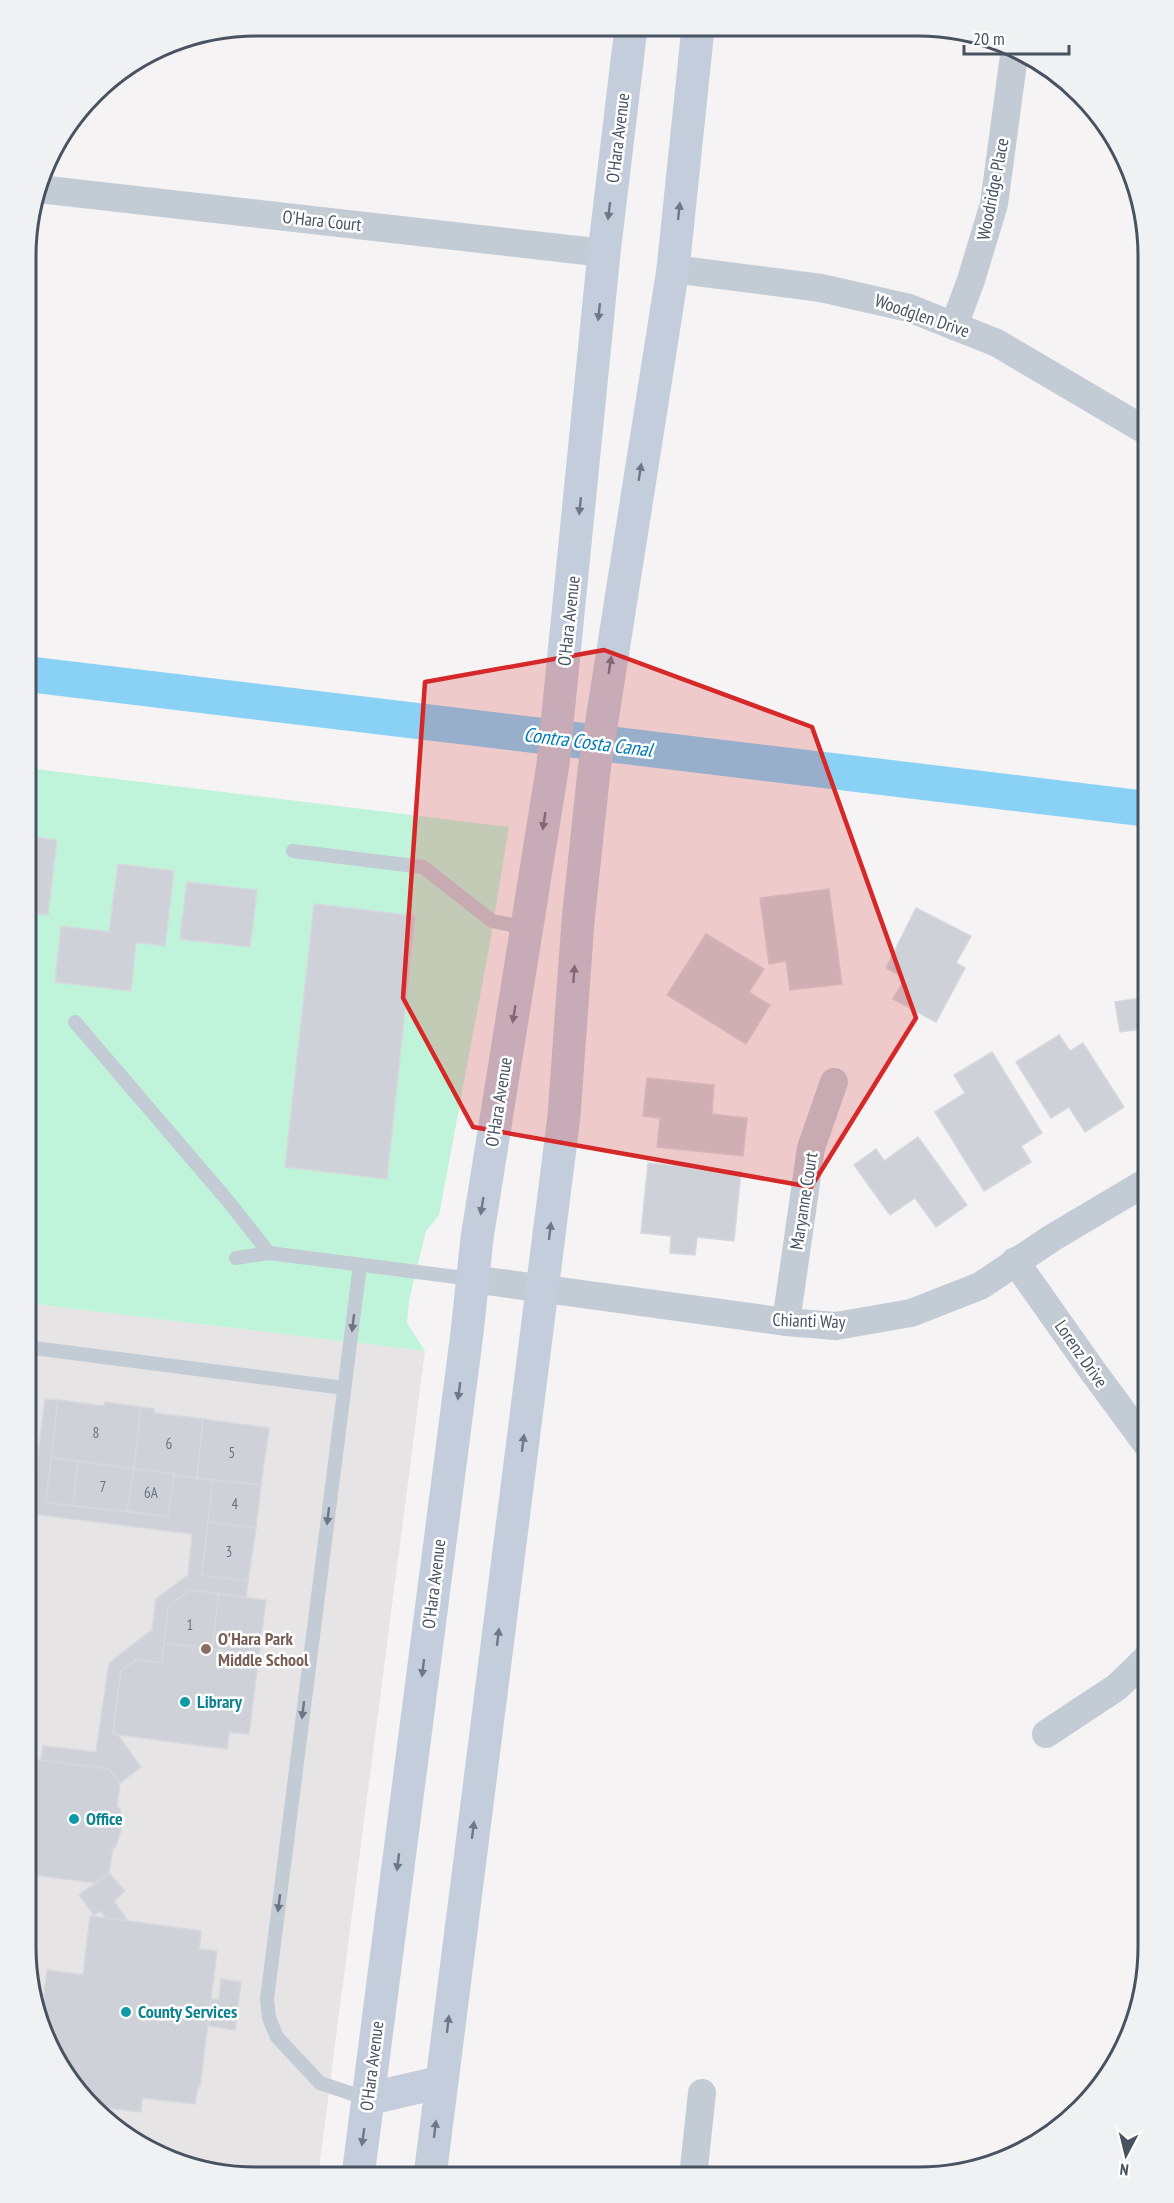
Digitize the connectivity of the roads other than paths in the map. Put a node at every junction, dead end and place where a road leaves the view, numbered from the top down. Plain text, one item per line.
1 (630, 36) edge
2 (697, 36) edge
3 (1014, 58) edge
4 (47, 190) edge
5 (604, 254) junction
6 (673, 269) junction
7 (954, 326) junction
8 (1138, 426) edge
9 (293, 851) dead end
10 (528, 928) junction
11 (75, 1022) dead end
12 (834, 1082) dead end
13 (1138, 1185) edge
14 (269, 1253) junction
15 (236, 1258) dead end
16 (1015, 1260) junction
17 (360, 1265) junction
18 (472, 1279) junction
19 (543, 1289) junction
20 (786, 1322) junction
21 (36, 1348) edge
22 (344, 1388) junction
23 (1138, 1432) edge
24 (1138, 1667) edge
25 (1046, 1734) dead end
26 (441, 2082) junction
27 (702, 2093) dead end
28 (368, 2099) junction
29 (359, 2167) edge
30 (431, 2167) edge
31 (694, 2167) edge

1 -> 5 main road, O'Hara Avenue
6 -> 2 main road
3 - 7 street, Woodridge Place
4 - 5 street, O'Hara Court
5 -> 10 main road, O'Hara Avenue
6 - 7 street, Woodglen Drive
19 -> 6 main road
7 - 8 street, Woodglen Drive
9 - 10 lane
10 -> 18 main road, O'Hara Avenue
11 - 14 lane
12 - 20 street, Maryanne Court
13 - 16 street, Chianti Way
14 - 15 lane
14 - 17 lane
16 - 20 street, Chianti Way
16 - 23 street, Lorenz Drive
17 - 18 lane
17 -> 22 lane
18 - 19 street, Chianti Way
18 -> 28 main road, O'Hara Avenue
19 - 20 street, Chianti Way
26 -> 19 main road
21 - 22 lane
22 -> 28 lane
24 - 25 street
26 - 28 main road
30 -> 26 main road
27 - 31 street
28 -> 29 main road, O'Hara Avenue

